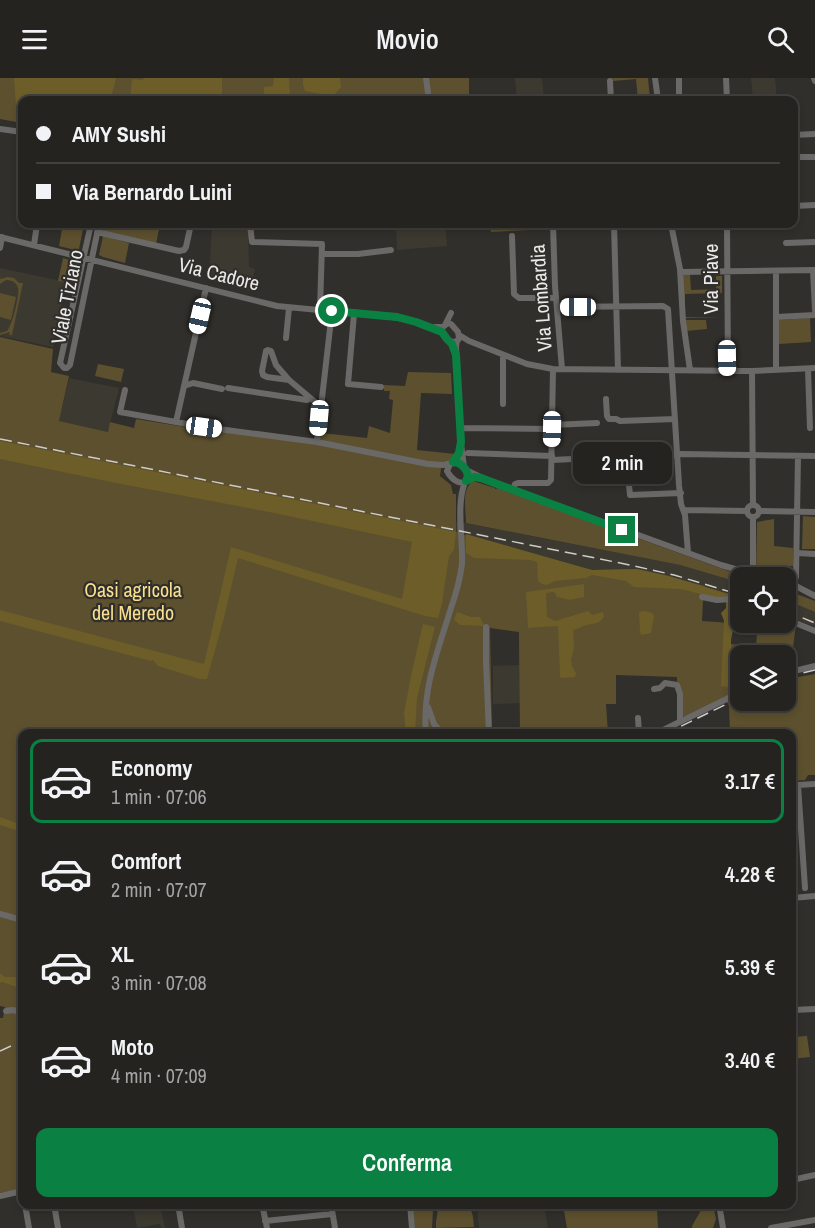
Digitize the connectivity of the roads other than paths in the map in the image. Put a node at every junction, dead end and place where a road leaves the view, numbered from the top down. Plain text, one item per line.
1 (426, 78) edge
2 (655, 78) edge
3 (679, 78) edge
4 (726, 78) edge
5 (610, 81) dead end
6 (428, 96) edge
7 (611, 96) edge
8 (657, 96) edge
9 (679, 96) edge
10 (727, 96) edge
11 (0, 129) edge
12 (18, 131) edge
13 (815, 134) edge
14 (798, 135) edge
15 (798, 157) edge
16 (815, 157) edge
17 (798, 206) edge
18 (815, 206) edge
19 (36, 228) edge
20 (89, 228) edge
21 (98, 228) edge
22 (189, 228) edge
23 (250, 228) edge
24 (553, 228) edge
25 (614, 228) edge
26 (672, 228) edge
27 (727, 228) edge
28 (97, 232) junction
29 (512, 236) dead end
30 (1, 237) edge
31 (815, 242) edge
32 (786, 243) dead end
33 (34, 244) junction
34 (0, 248) edge
35 (391, 250) dead end
36 (322, 254) junction
37 (83, 257) junction
38 (91, 259) junction
39 (814, 270) edge
40 (727, 271) junction
41 (776, 271) junction
42 (680, 272) junction
43 (206, 288) junction
44 (556, 297) junction
45 (557, 307) junction
46 (616, 307) junction
47 (289, 308) junction
48 (320, 310) junction
49 (815, 310) edge
50 (332, 311) junction
51 (354, 314) junction
52 (815, 315) edge
53 (776, 317) junction
54 (454, 325) junction
55 (443, 328) junction
56 (286, 338) dead end
57 (456, 339) junction
58 (503, 355) junction
59 (811, 368) edge
60 (553, 369) junction
61 (562, 369) junction
62 (618, 370) junction
63 (672, 370) junction
64 (690, 370) junction
65 (776, 370) junction
66 (728, 371) junction
67 (752, 371) junction
68 (289, 380) junction
69 (184, 386) junction
70 (381, 387) dead end
71 (125, 390) dead end
72 (306, 397) junction
73 (606, 399) dead end
74 (503, 404) dead end
75 (320, 406) junction
76 (675, 419) junction
77 (176, 422) junction
78 (597, 423) dead end
79 (552, 427) junction
80 (460, 428) junction
81 (810, 428) dead end
82 (317, 442) junction
83 (461, 444) junction
84 (468, 453) dead end
85 (677, 454) junction
86 (753, 455) junction
87 (626, 456) junction
88 (798, 456) junction
89 (815, 456) edge
90 (552, 458) junction
91 (452, 463) junction
92 (428, 464) junction
93 (465, 468) junction
94 (452, 478) junction
95 (483, 478) junction
96 (466, 481) junction
97 (513, 489) junction
98 (681, 493) junction
99 (461, 495) junction
100 (753, 505) junction
101 (684, 510) junction
102 (747, 511) junction
103 (759, 511) junction
104 (797, 512) junction
105 (815, 512) edge
106 (753, 517) junction
107 (688, 553) junction
108 (797, 553) junction
109 (815, 554) edge
110 (733, 567) edge
111 (753, 567) edge
112 (796, 577) edge
113 (796, 587) edge
114 (815, 596) edge
115 (702, 597) dead end
116 (730, 600) edge
117 (796, 622) edge
118 (486, 627) dead end
119 (815, 631) edge
120 (444, 633) junction
121 (815, 666) edge
122 (796, 671) edge
123 (654, 689) dead end
124 (730, 697) edge
125 (428, 707) junction
126 (638, 718) dead end
127 (680, 722) junction
128 (427, 729) edge
129 (427, 729) edge
130 (438, 729) edge
131 (489, 729) edge
132 (639, 729) edge
133 (665, 729) edge
134 (815, 784) edge
135 (805, 888) dead end
136 (815, 896) edge
137 (796, 898) edge
138 (815, 904) edge
139 (0, 914) edge
140 (18, 920) edge
141 (815, 1009) edge
142 (796, 1010) edge
143 (6, 1011) dead end
144 (18, 1011) edge
145 (815, 1175) edge
146 (796, 1179) edge
147 (18, 1192) edge
148 (0, 1196) edge
149 (27, 1209) edge
150 (55, 1209) edge
151 (179, 1209) edge
152 (263, 1209) edge
153 (332, 1209) edge
154 (410, 1209) edge
155 (720, 1209) edge
156 (332, 1214) junction
157 (815, 1220) edge
158 (266, 1225) edge
159 (29, 1228) edge
160 (58, 1228) edge
161 (182, 1228) edge
162 (334, 1228) edge
163 (412, 1228) edge
164 (724, 1228) edge
165 (771, 1228) edge

1 - 6 street
2 - 8 street
3 - 9 street
4 - 10 street
5 - 7 street
11 - 12 street
13 - 14 street
15 - 16 street
17 - 18 street
19 - 33 street
20 - 37 street, Viale Tiziano
21 - 28 street, Viale Tiziano
22 - 28 street
23 - 36 street
24 - 44 street, Via Lombardia
25 - 46 street
26 - 42 street
27 - 40 street, Via Piave
28 - 38 street, Viale Tiziano
29 - 44 street
30 - 33 street, Via Cadore
30 - 34 street
31 - 32 street
33 - 37 street, Via Cadore
35 - 36 street
36 - 48 street
37 - 38 street, Via Cadore
37 - 38 street, Viale Tiziano
38 - 43 street, Via Cadore
39 - 41 street
39 - 49 street
40 - 41 street
40 - 42 street
40 - 66 street, Via Piave
41 - 53 street
42 - 64 street
43 - 47 street, Via Cadore
43 - 69 street
44 - 45 street, Via Lombardia
45 - 46 street
45 - 61 street, Via Lombardia
46 - 62 street
46 - 63 street
47 - 48 street, Via Cadore
47 - 56 street
48 - 50 street, Via Cadore
50 - 51 street, Via Cadore
50 - 75 street
51 - 55 street, Via Cadore
51 - 70 street
52 - 53 street
53 - 65 street
54 - 55 street
54 - 55 street
54 - 57 street
55 - 57 street
57 - 58 street
57 - 80 street
58 - 60 street
58 - 74 street
59 - 65 street
59 - 81 street
60 - 61 street
60 - 79 street
61 - 62 street
62 - 63 street
63 - 64 street
63 - 76 street
64 - 66 street
65 - 67 street
66 - 67 street
67 - 86 street
68 - 68 street
68 - 72 street
69 - 72 street
69 - 77 street
71 - 77 street
72 - 75 street
73 - 76 street
75 - 82 street
76 - 85 street
77 - 82 street
78 - 79 street
79 - 80 street
79 - 90 street
80 - 83 street
82 - 92 street
83 - 91 street
83 - 93 street
84 - 90 street
85 - 86 street
85 - 87 street
85 - 98 street
86 - 88 street
86 - 100 street
87 - 90 street
87 - 98 street
88 - 89 street
88 - 104 street
90 - 97 street
91 - 92 street
91 - 93 street
91 - 94 street
92 - 94 street
93 - 95 street
93 - 96 street
94 - 96 street
94 - 99 street
95 - 96 street
95 - 97 street
96 - 99 street
97 - 107 street
98 - 101 street
99 - 120 street
100 - 102 street
100 - 103 street
101 - 102 street
101 - 107 street
102 - 106 street
103 - 104 street
103 - 106 street
104 - 105 street
104 - 108 street
106 - 111 street
107 - 110 street
108 - 109 street
108 - 112 street
113 - 114 street
115 - 116 street
117 - 119 street
118 - 131 street
120 - 125 street
120 - 128 street
121 - 122 street
123 - 127 street
124 - 127 street
125 - 129 street
125 - 130 street
126 - 132 street
127 - 133 street
134 - 135 street
136 - 137 street
136 - 138 street
139 - 140 street
141 - 142 street
143 - 144 street
145 - 146 street
147 - 148 street
149 - 159 street
150 - 160 street
151 - 161 street
152 - 158 street
153 - 156 street
154 - 163 street
155 - 164 street
156 - 158 street
156 - 162 street
157 - 165 street

